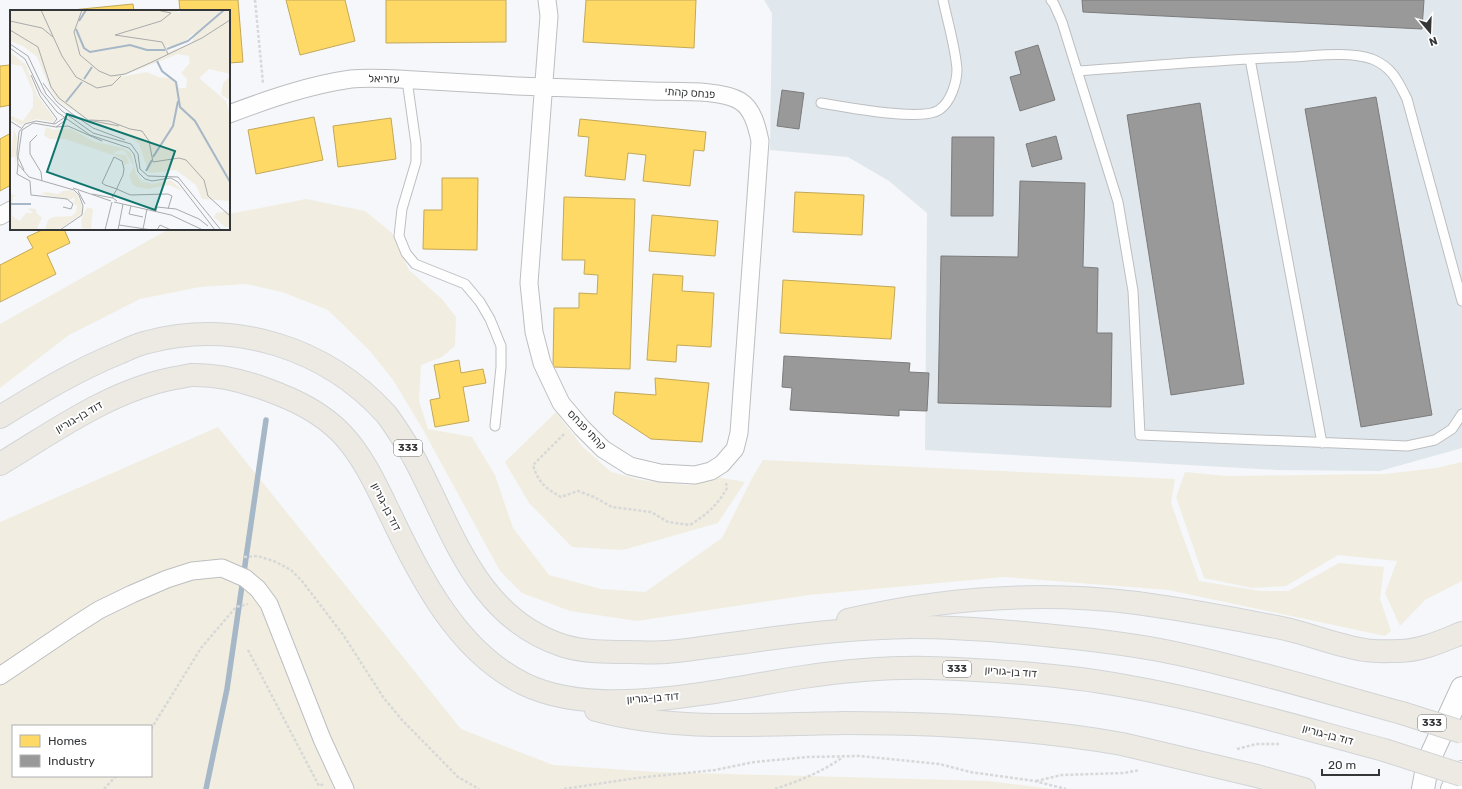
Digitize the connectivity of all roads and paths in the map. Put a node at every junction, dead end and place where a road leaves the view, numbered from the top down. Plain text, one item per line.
1 (255, 0) edge
2 (943, 0) edge
3 (1051, 0) edge
4 (550, 5) edge
5 (1250, 59) junction
6 (1077, 71) junction
7 (407, 80) junction
8 (544, 87) junction
9 (264, 100) junction
10 (821, 104) dead end
11 (230, 114) edge
12 (10, 211) edge
13 (0, 216) edge
14 (751, 262) joint
15 (1462, 301) edge
16 (1462, 414) edge
17 (572, 416) junction
18 (0, 417) edge
19 (495, 426) dead end
20 (1322, 442) junction
21 (0, 464) edge
22 (722, 464) junction
23 (238, 558) dead end
24 (269, 604) junction
25 (1462, 633) edge
26 (771, 638) junction
27 (248, 650) dead end
28 (0, 676) edge
29 (525, 684) junction
30 (1462, 688) edge
31 (152, 727) edge
32 (1462, 732) edge
33 (844, 757) junction
34 (1462, 772) edge
35 (1462, 775) edge
36 (115, 777) edge
37 (319, 786) dead end
38 (104, 789) edge
39 (345, 789) edge
40 (479, 789) edge
41 (564, 789) edge
42 (775, 789) edge
43 (1066, 789) edge
44 (1304, 789) edge
45 (1423, 789) edge
46 (1452, 789) edge

1 - 9 path
2 - 10 lane
3 - 6 lane
4 - 8 street
5 - 6 lane
5 - 15 lane
5 - 20 lane
6 - 20 lane
7 - 8 street, עזריאל
7 - 9 street, עזריאל
7 - 19 lane
8 - 14 street, פנחס קהתי
8 - 17 street, קהתי פנחס
9 - 11 street, עזריאל
12 - 13 street
14 - 22 street, קהתי פנחס
16 - 20 lane
17 - 22 street, קהתי פנחס
17 - 22 path
18 - 26 main road, 333
21 - 29 main road, דוד בן-גוריון / 333
23 - 40 path
24 - 28 street
24 - 31 path
24 - 39 street
25 - 26 main road
26 - 32 main road, 333, bridge
27 - 37 path
29 - 35 main road, דוד בן-גוריון / 333, bridge
29 - 44 main road, bridge
30 - 45 street
33 - 41 path
33 - 42 path
33 - 43 path
34 - 46 street
36 - 38 path

